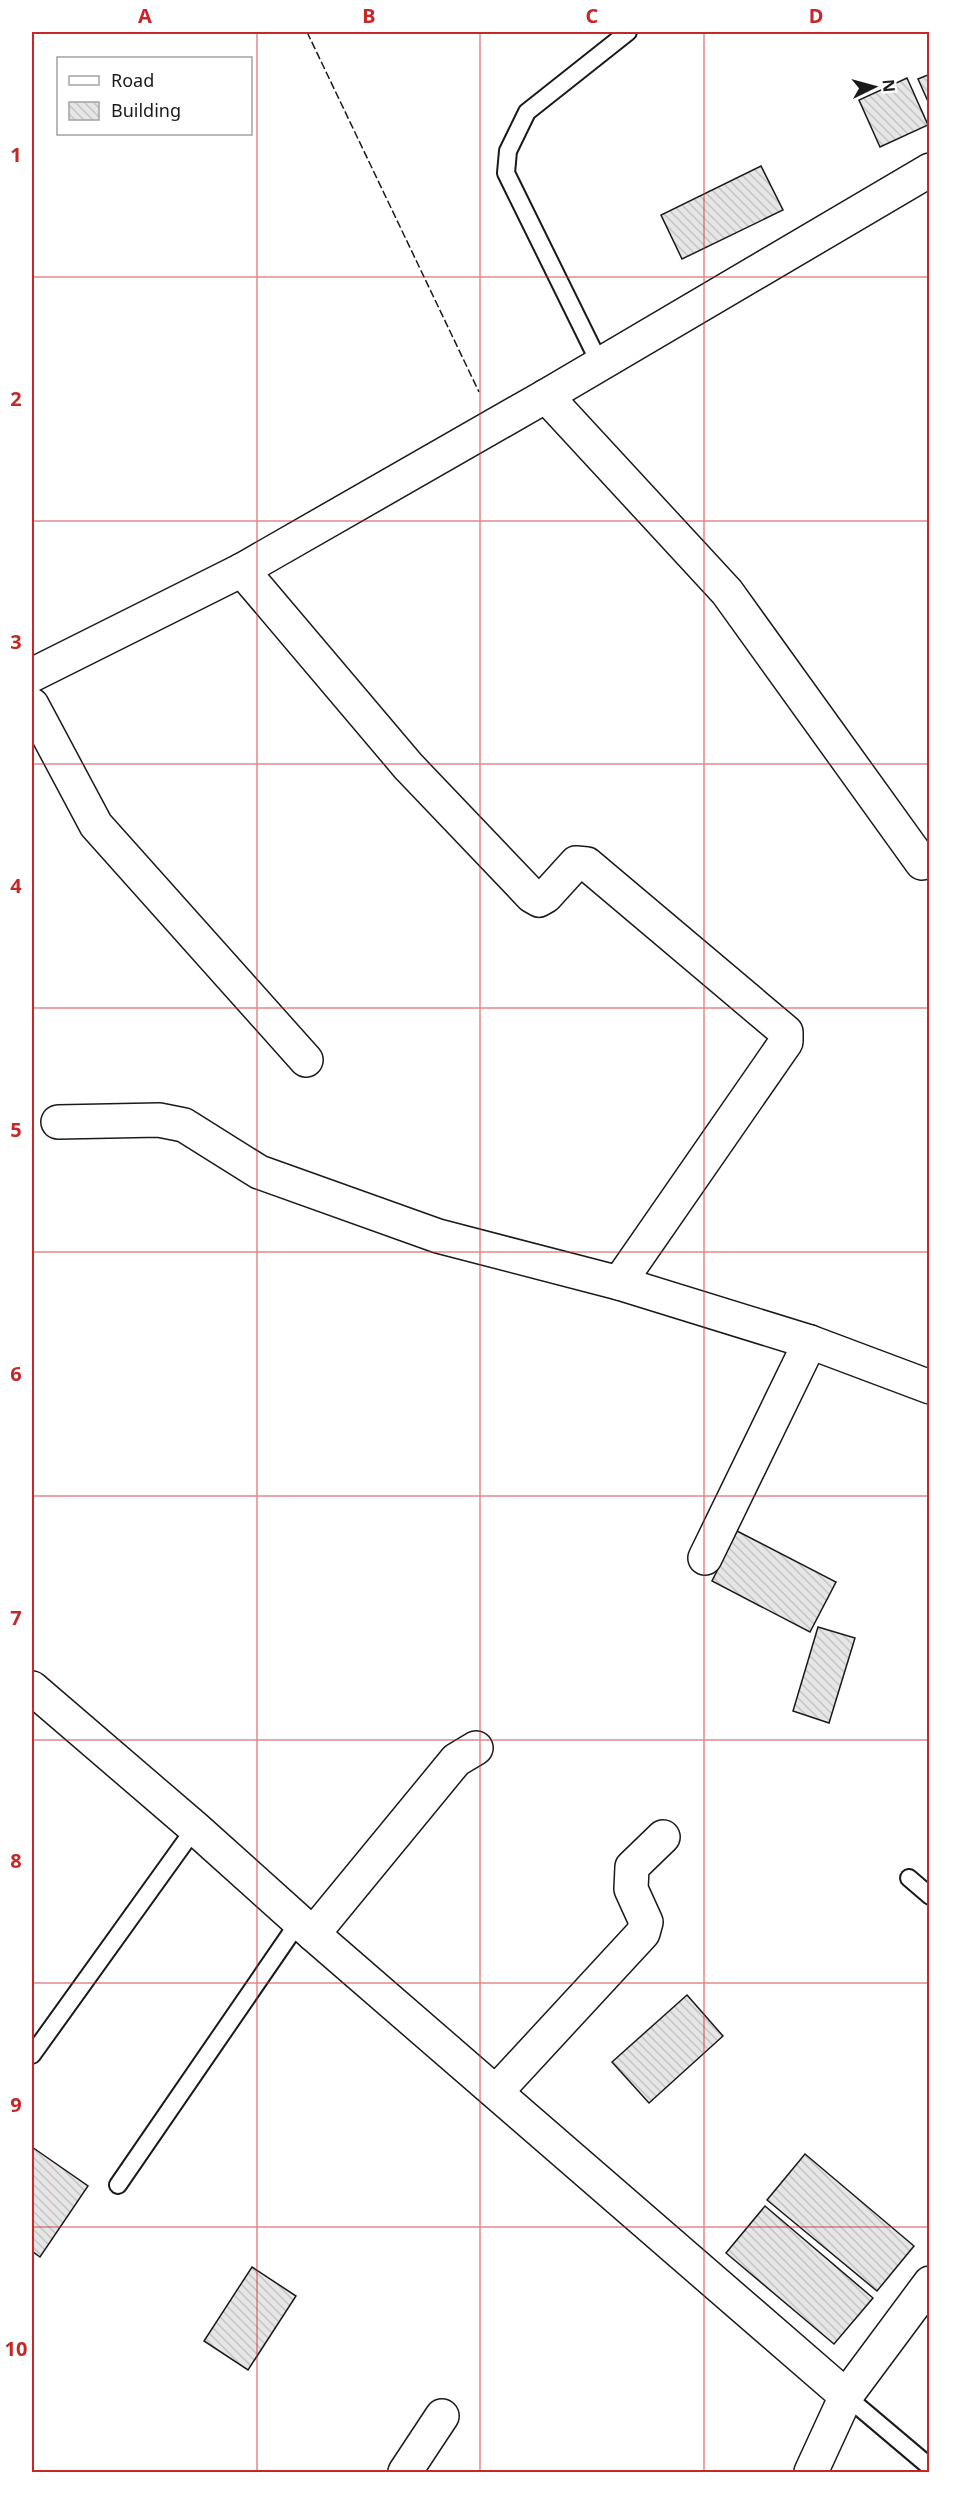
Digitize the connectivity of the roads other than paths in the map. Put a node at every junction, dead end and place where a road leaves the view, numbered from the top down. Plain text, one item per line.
1 (628, 32) edge
2 (930, 170) edge
3 (600, 364) junction
4 (546, 396) junction
5 (242, 570) junction
6 (32, 675) edge
7 (32, 705) edge
8 (922, 863) dead end
9 (306, 1060) dead end
10 (58, 1122) dead end
11 (619, 1283) junction
12 (810, 1342) junction
13 (930, 1387) edge
14 (705, 1558) dead end
15 (32, 1688) edge
16 (476, 1748) dead end
17 (195, 1828) junction
18 (663, 1837) dead end
19 (909, 1878) dead end
20 (930, 1896) edge
21 (306, 1927) junction
22 (32, 2055) edge
23 (496, 2092) junction
24 (118, 2185) dead end
25 (930, 2283) edge
26 (846, 2396) junction
27 (442, 2416) dead end
28 (930, 2467) edge
29 (405, 2472) edge
30 (811, 2472) edge

1 - 3 lane
2 - 3 street
3 - 4 street
4 - 5 street
4 - 8 street
5 - 6 street
5 - 11 street
7 - 9 street
10 - 11 street
11 - 12 street
12 - 13 street
12 - 14 street
15 - 17 street
16 - 21 street
17 - 21 street
17 - 22 lane
18 - 23 street
19 - 20 lane
21 - 23 street
21 - 24 lane
23 - 26 street
25 - 26 street
26 - 28 lane
26 - 30 street
27 - 29 street

